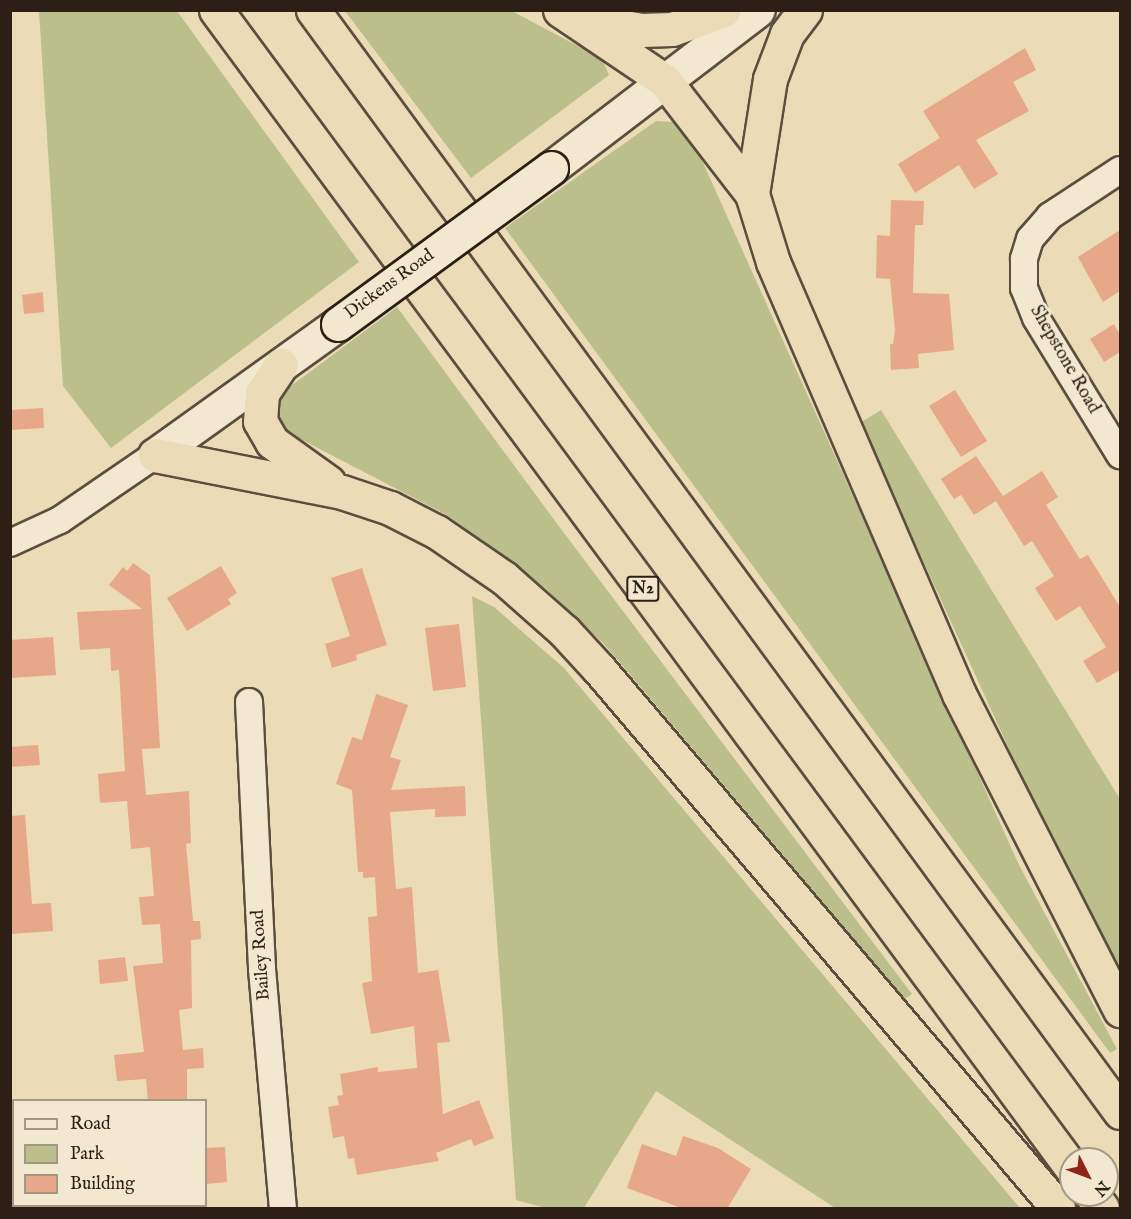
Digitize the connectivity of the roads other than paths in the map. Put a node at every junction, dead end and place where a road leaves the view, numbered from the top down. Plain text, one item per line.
1 (216, 10) edge
2 (313, 10) edge
3 (724, 10) edge
4 (758, 10) edge
5 (805, 10) edge
6 (568, 14) edge
7 (665, 81) junction
8 (1120, 170) edge
9 (752, 194) junction
10 (280, 365) junction
11 (1120, 454) edge
12 (155, 455) junction
13 (342, 492) junction
14 (10, 543) edge
15 (249, 702) dead end
16 (1120, 1010) edge
17 (1120, 1112) edge
18 (1059, 1151) edge
19 (283, 1209) edge
20 (1058, 1209) edge

1 - 18 highway, N2
2 - 17 highway
3 - 6 highway
4 - 7 street, Dickens Road
5 - 9 highway
6 - 7 highway
7 - 9 highway
7 - 10 street, Dickens Road, bridge
8 - 11 street, Shepstone Road
9 - 16 highway
10 - 12 street, Dickens Road
10 - 13 highway
12 - 13 highway
12 - 14 street, Dickens Road
13 - 20 highway
15 - 19 street, Bailey Road

